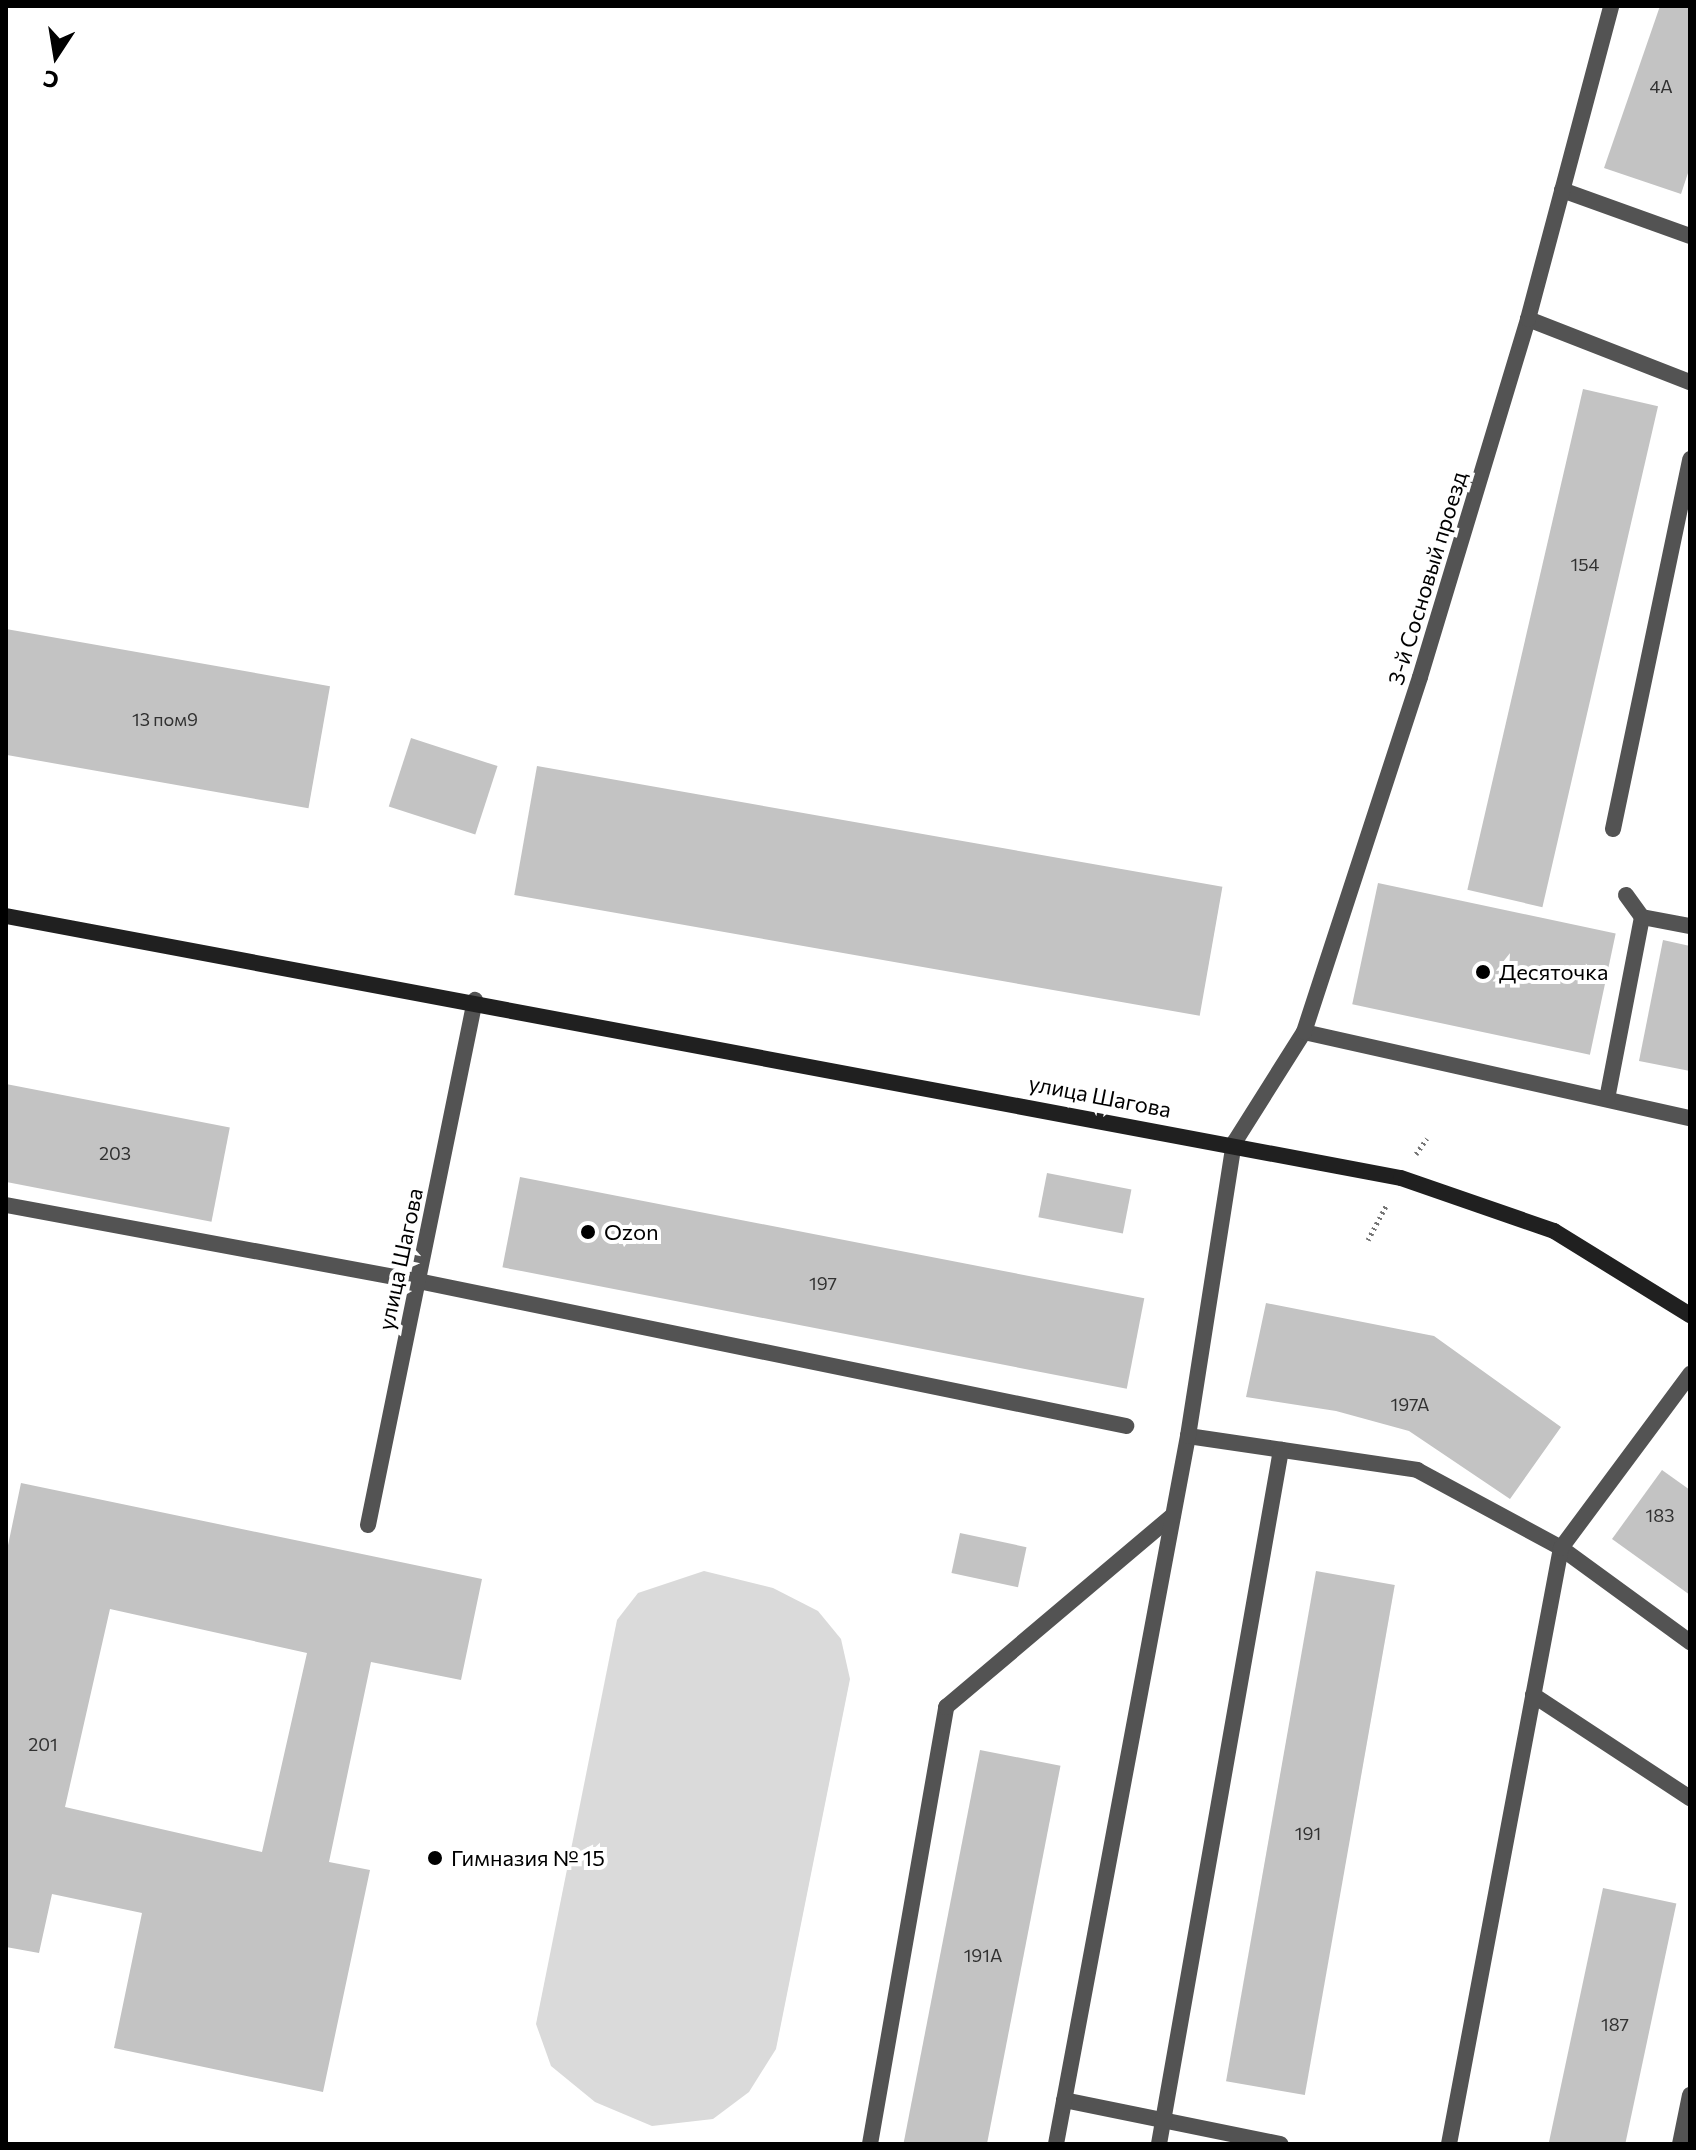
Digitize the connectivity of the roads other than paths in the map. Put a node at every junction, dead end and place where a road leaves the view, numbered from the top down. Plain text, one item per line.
1 (1611, 6) edge
2 (1562, 190) junction
3 (1690, 236) edge
4 (1528, 319) junction
5 (1690, 382) edge
6 (1690, 459) edge
7 (1613, 829) dead end
8 (1626, 895) dead end
9 (6, 916) edge
10 (1642, 917) junction
11 (1690, 926) edge
12 (475, 1000) junction
13 (1304, 1032) junction
14 (1607, 1099) junction
15 (1690, 1118) edge
16 (1234, 1143) junction
17 (6, 1205) edge
18 (418, 1281) junction
19 (1690, 1315) edge
20 (1690, 1374) edge
21 (1126, 1426) dead end
22 (1188, 1436) junction
23 (1281, 1450) junction
24 (1173, 1515) junction
25 (368, 1525) dead end
26 (1561, 1548) junction
27 (1690, 1642) edge
28 (1533, 1695) junction
29 (1690, 1798) edge
30 (1690, 2095) edge
31 (1064, 2100) junction
32 (1163, 2121) junction
33 (870, 2144) edge
34 (1056, 2144) edge
35 (1159, 2144) edge
36 (1281, 2144) edge
37 (1449, 2144) edge
38 (1680, 2144) edge

1 - 2 street, 3-й Сосновый проезд
2 - 3 street
2 - 4 street, 3-й Сосновый проезд
4 - 5 street
4 - 13 street, 3-й Сосновый проезд
6 - 7 street
8 - 10 street
9 - 12 main road, улица Шагова
10 - 11 street
10 - 14 street
12 - 16 main road, улица Шагова
12 - 18 street, улица Шагова
13 - 14 street
13 - 16 street, 3-й Сосновый проезд
14 - 15 street
16 - 19 main road, улица Шагова
16 - 22 street
17 - 18 street
18 - 21 street
18 - 25 street, улица Шагова
20 - 26 street
22 - 23 street
22 - 24 street
23 - 26 street
23 - 32 street
24 - 31 street
24 - 33 street
26 - 27 street
26 - 28 street
28 - 29 street
28 - 37 street
30 - 38 street
31 - 32 street
31 - 34 street
32 - 35 street
32 - 36 street

